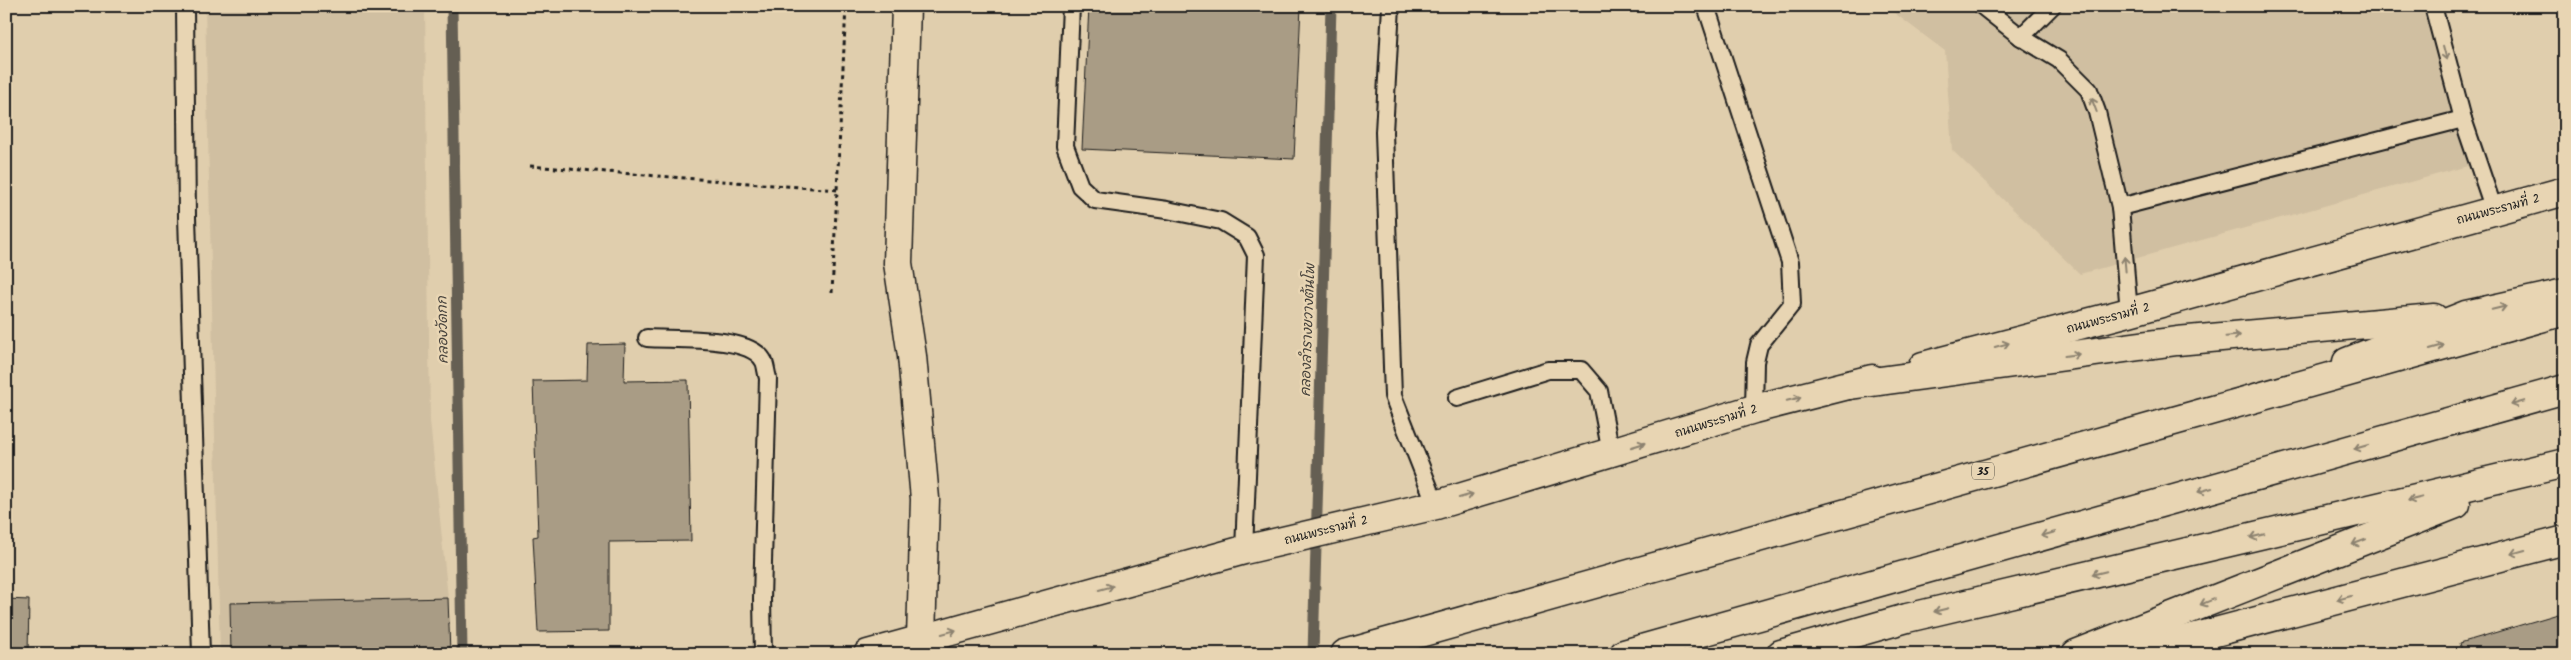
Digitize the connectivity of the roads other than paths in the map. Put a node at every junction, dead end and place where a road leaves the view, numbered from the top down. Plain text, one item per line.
1 (185, 6) edge
2 (906, 6) edge
3 (1071, 6) edge
4 (1391, 6) edge
5 (1706, 6) edge
6 (1982, 6) edge
7 (2052, 6) edge
8 (2432, 6) edge
9 (2022, 37) junction
10 (2463, 119) junction
11 (2565, 191) edge
12 (2120, 207) junction
13 (2494, 210) junction
14 (2565, 293) edge
15 (2565, 311) edge
16 (2129, 312) junction
17 (2466, 315) junction
18 (648, 338) dead end
19 (1850, 385) junction
20 (2565, 389) edge
21 (1457, 398) dead end
22 (1754, 409) junction
23 (1611, 453) junction
24 (2558, 465) edge
25 (1436, 505) junction
26 (2565, 540) edge
27 (1244, 550) junction
28 (921, 639) junction
29 (2203, 644) edge
30 (201, 654) edge
31 (763, 654) edge
32 (868, 654) edge
33 (1345, 654) edge
34 (1624, 654) edge
35 (1781, 654) edge
36 (2076, 654) edge
37 (2132, 654) edge

1 - 30 lane
2 - 28 main road
3 - 27 lane
4 - 25 lane
5 - 22 lane
6 - 9 lane
7 - 9 lane
8 -> 10 lane
12 -> 9 lane
10 - 12 lane
10 - 13 lane
11 - 13 main road, ถนนพระรามที่ 2
16 -> 12 lane
13 - 16 main road, ถนนพระรามที่ 2
17 -> 14 main road, 35
33 -> 15 main road
19 -> 16 main road, ถนนพระรามที่ 2
19 -> 17 main road
17 - 33 main road, 35
18 - 31 lane
22 -> 19 main road, ถนนพระรามที่ 2
20 -> 34 main road
21 - 23 lane
23 -> 22 main road, ถนนพระรามที่ 2
25 -> 23 main road, ถนนพระรามที่ 2
24 -> 35 main road
24 -> 36 main road
25 - 27 main road, ถนนพระรามที่ 2
26 -> 29 main road
28 -> 27 main road, ถนนพระรามที่ 2
28 - 32 main road, ถนนพระรามที่ 2
29 - 37 main road

